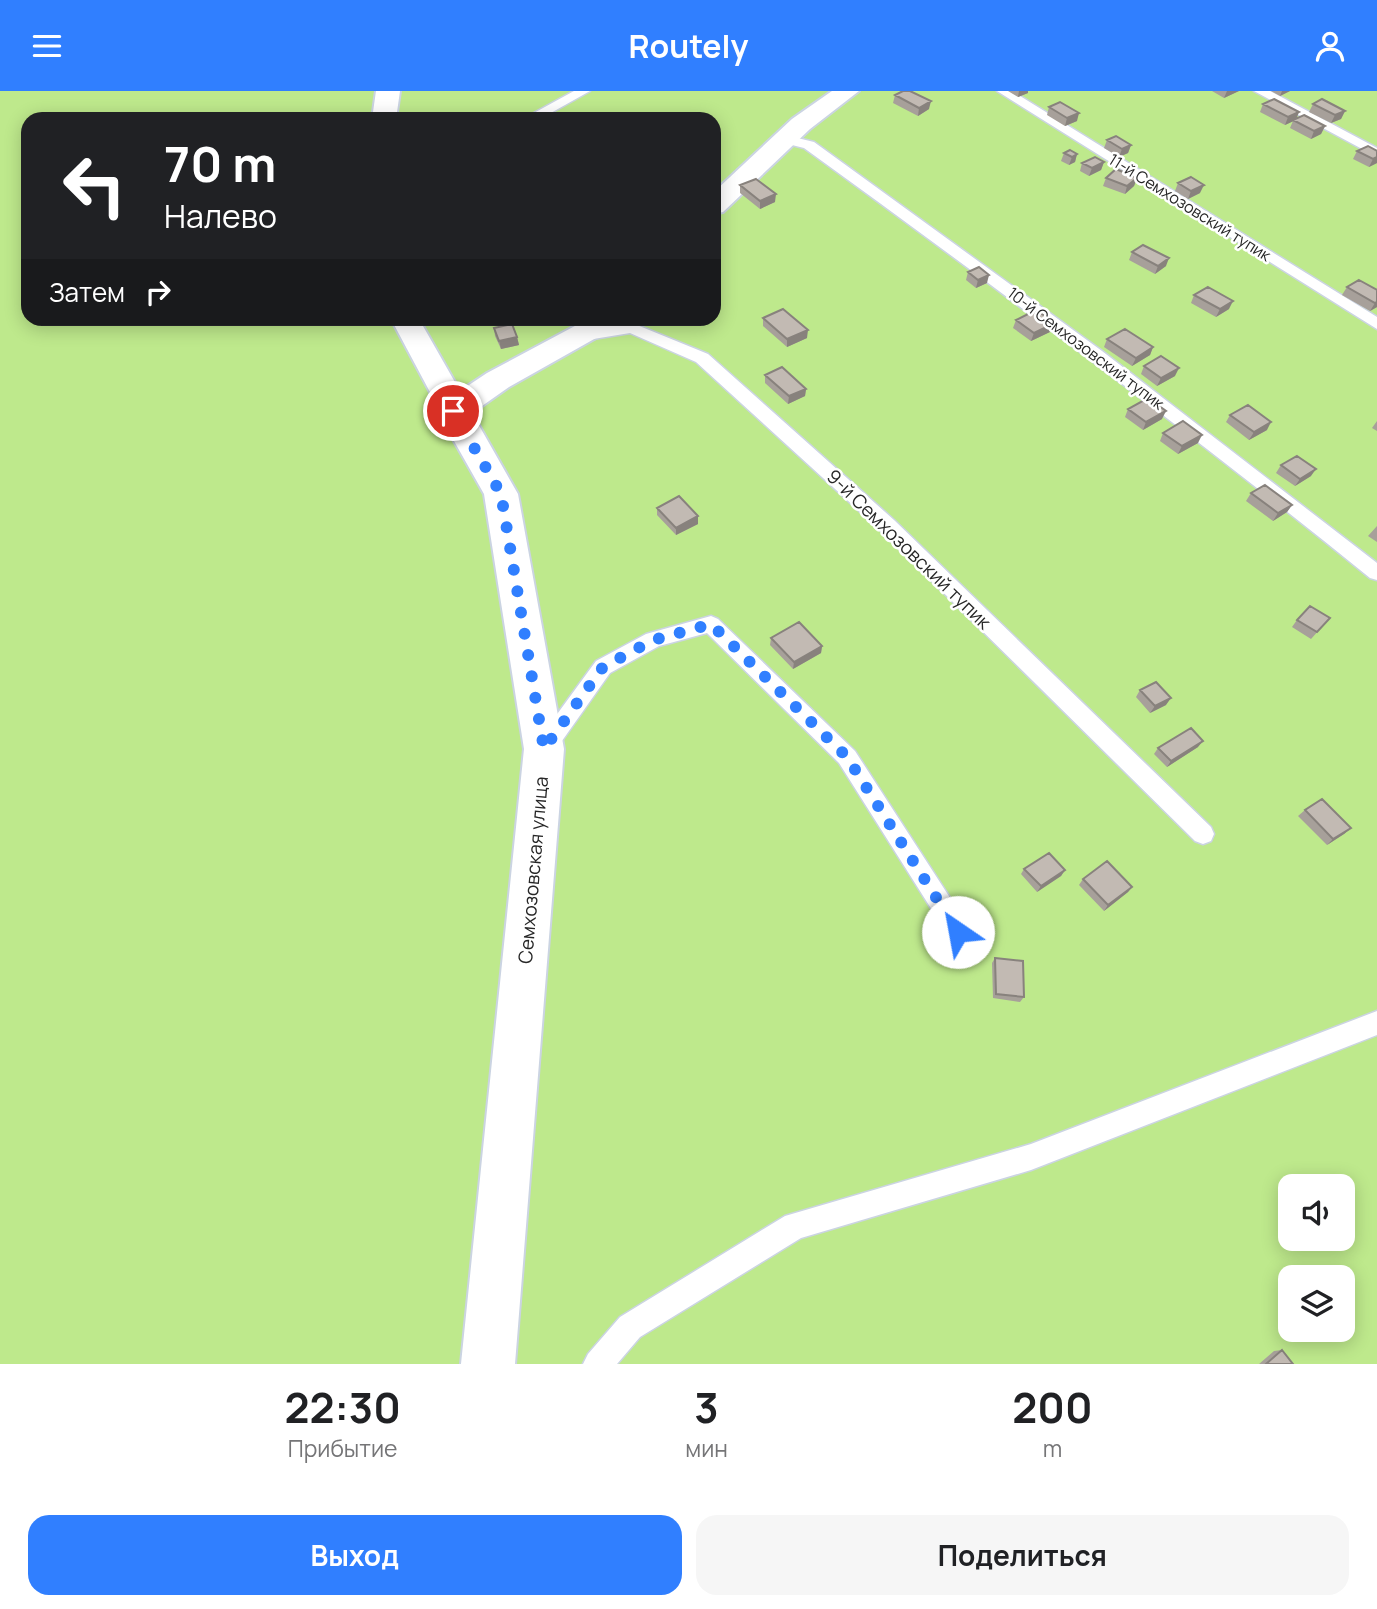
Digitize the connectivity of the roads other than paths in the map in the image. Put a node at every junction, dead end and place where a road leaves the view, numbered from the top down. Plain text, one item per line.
1 (388, 91) edge
2 (584, 91) edge
3 (847, 91) edge
4 (1003, 91) edge
5 (1260, 91) edge
6 (385, 112) edge
7 (544, 112) edge
8 (785, 139) junction
9 (1377, 153) edge
10 (721, 198) edge
11 (1377, 324) edge
12 (409, 326) edge
13 (597, 326) edge
14 (581, 336) junction
15 (453, 411) junction
16 (1377, 573) edge
17 (544, 749) junction
18 (1203, 834) dead end
19 (958, 932) dead end
20 (1377, 1023) edge
21 (488, 1364) edge
22 (598, 1364) edge

1 - 6 street
2 - 7 lane
3 - 8 street
4 - 11 lane, 11-й Семхозовский тупик
5 - 9 lane
8 - 10 street
8 - 16 lane, 10-й Семхозовский тупик
12 - 15 street, Семхозовская улица
13 - 14 street
14 - 15 street
14 - 18 lane, 9-й Семхозовский тупик
15 - 17 street, Семхозовская улица
17 - 19 lane
17 - 21 street, Семхозовская улица
20 - 22 lane

